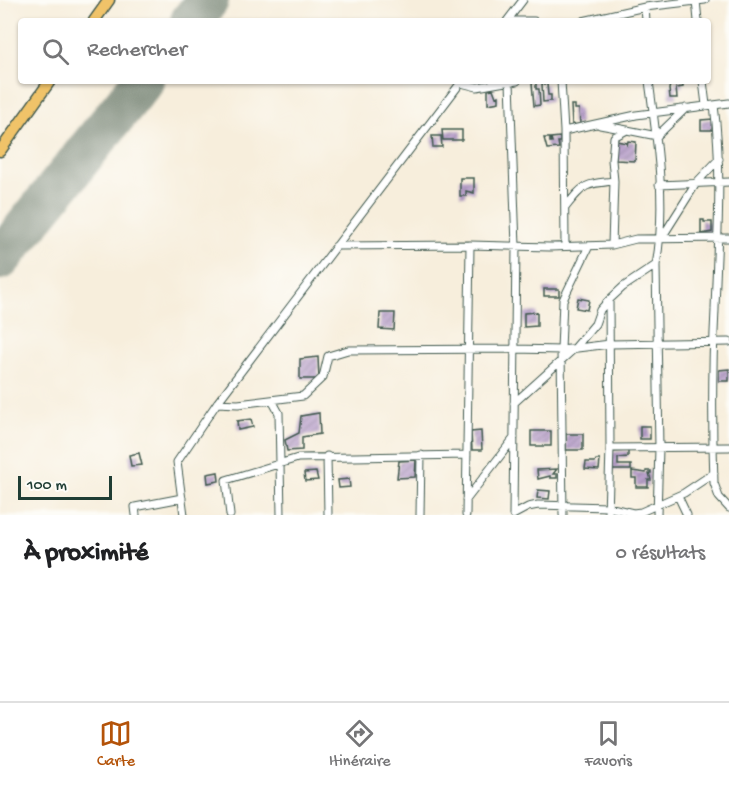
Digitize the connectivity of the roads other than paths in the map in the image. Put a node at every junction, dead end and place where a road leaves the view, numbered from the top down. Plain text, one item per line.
1 (109, 0) edge
2 (523, 0) edge
3 (705, 0) edge
4 (696, 1) edge
5 (645, 7) junction
6 (96, 18) edge
7 (509, 18) edge
8 (601, 18) edge
9 (646, 18) edge
10 (698, 18) edge
11 (48, 84) edge
12 (460, 84) edge
13 (468, 84) edge
14 (495, 84) edge
15 (513, 84) edge
16 (561, 84) edge
17 (650, 84) edge
18 (703, 84) edge
19 (729, 103) edge
20 (706, 105) junction
21 (714, 105) junction
22 (687, 108) junction
23 (653, 112) junction
24 (596, 124) junction
25 (627, 130) junction
26 (564, 131) junction
27 (657, 136) junction
28 (718, 137) junction
29 (729, 137) edge
30 (0, 151) edge
31 (719, 158) junction
32 (614, 182) junction
33 (697, 182) junction
34 (729, 182) edge
35 (720, 183) junction
36 (659, 185) junction
37 (565, 209) junction
38 (717, 238) junction
39 (729, 238) edge
40 (661, 239) junction
41 (470, 245) junction
42 (612, 245) junction
43 (336, 246) junction
44 (516, 246) junction
45 (565, 246) junction
46 (590, 246) junction
47 (656, 265) junction
48 (609, 300) junction
49 (713, 342) junction
50 (729, 342) edge
51 (656, 343) junction
52 (610, 344) junction
53 (515, 349) junction
54 (574, 349) junction
55 (561, 350) junction
56 (469, 351) junction
57 (561, 360) junction
58 (514, 403) junction
59 (217, 404) junction
60 (238, 404) junction
61 (514, 438) junction
62 (729, 447) edge
63 (610, 448) junction
64 (659, 448) junction
65 (713, 448) junction
66 (421, 455) junction
67 (467, 455) junction
68 (327, 456) junction
69 (279, 465) junction
70 (714, 473) junction
71 (678, 496) junction
72 (182, 498) junction
73 (466, 500) junction
74 (656, 505) junction
75 (563, 506) junction
76 (729, 508) edge
77 (608, 511) edge
78 (136, 515) edge
79 (183, 515) edge
80 (230, 515) edge
81 (281, 515) edge
82 (328, 515) edge
83 (420, 515) edge
84 (466, 515) edge
85 (513, 515) edge
86 (563, 515) edge
87 (657, 515) edge
88 (687, 515) edge

1 - 6 highway
2 - 7 street
3 - 4 street
4 - 5 street
4 - 10 street
5 - 8 street
5 - 9 street
11 - 30 highway
12 - 43 street
13 - 14 street
15 - 44 street
16 - 26 street
17 - 23 street
18 - 20 street
19 - 21 street
20 - 21 street
20 - 22 street
21 - 28 street
22 - 23 street
22 - 27 street
23 - 24 street
23 - 27 street
24 - 25 street
24 - 26 street
25 - 27 street
25 - 32 street
26 - 37 street
27 - 36 street
28 - 29 street
28 - 31 street
31 - 33 street
31 - 35 street
32 - 37 street
32 - 42 street
33 - 35 street
33 - 36 street
33 - 40 street
34 - 35 street
35 - 38 street
36 - 40 street
37 - 45 street
38 - 39 street
38 - 40 street
38 - 49 street
40 - 42 street
40 - 47 street
41 - 43 street
41 - 44 street
41 - 56 street
42 - 46 street
43 - 59 street
44 - 45 street
44 - 53 street
45 - 46 street
46 - 55 street
47 - 48 street
47 - 51 street
48 - 52 street
48 - 54 street
49 - 50 street
49 - 51 street
49 - 65 street
51 - 52 street
51 - 64 street
52 - 54 street
52 - 63 street
53 - 55 street
53 - 56 street
53 - 58 street
54 - 55 street
54 - 57 street
55 - 57 street
56 - 60 street
56 - 67 street
57 - 58 street
57 - 75 street
58 - 61 street
59 - 60 street
59 - 72 street
60 - 69 street
61 - 73 street
61 - 85 street
62 - 65 street
63 - 64 street
63 - 77 street
64 - 65 street
64 - 74 street
65 - 70 street
66 - 67 street
66 - 68 street
66 - 83 street
67 - 73 street
68 - 69 street
68 - 82 street
69 - 80 street
69 - 81 street
70 - 71 street
70 - 76 street
71 - 74 street
71 - 88 street
72 - 78 street
72 - 79 street
73 - 84 street
74 - 77 street
74 - 87 street
75 - 77 street
75 - 85 street
75 - 86 street

